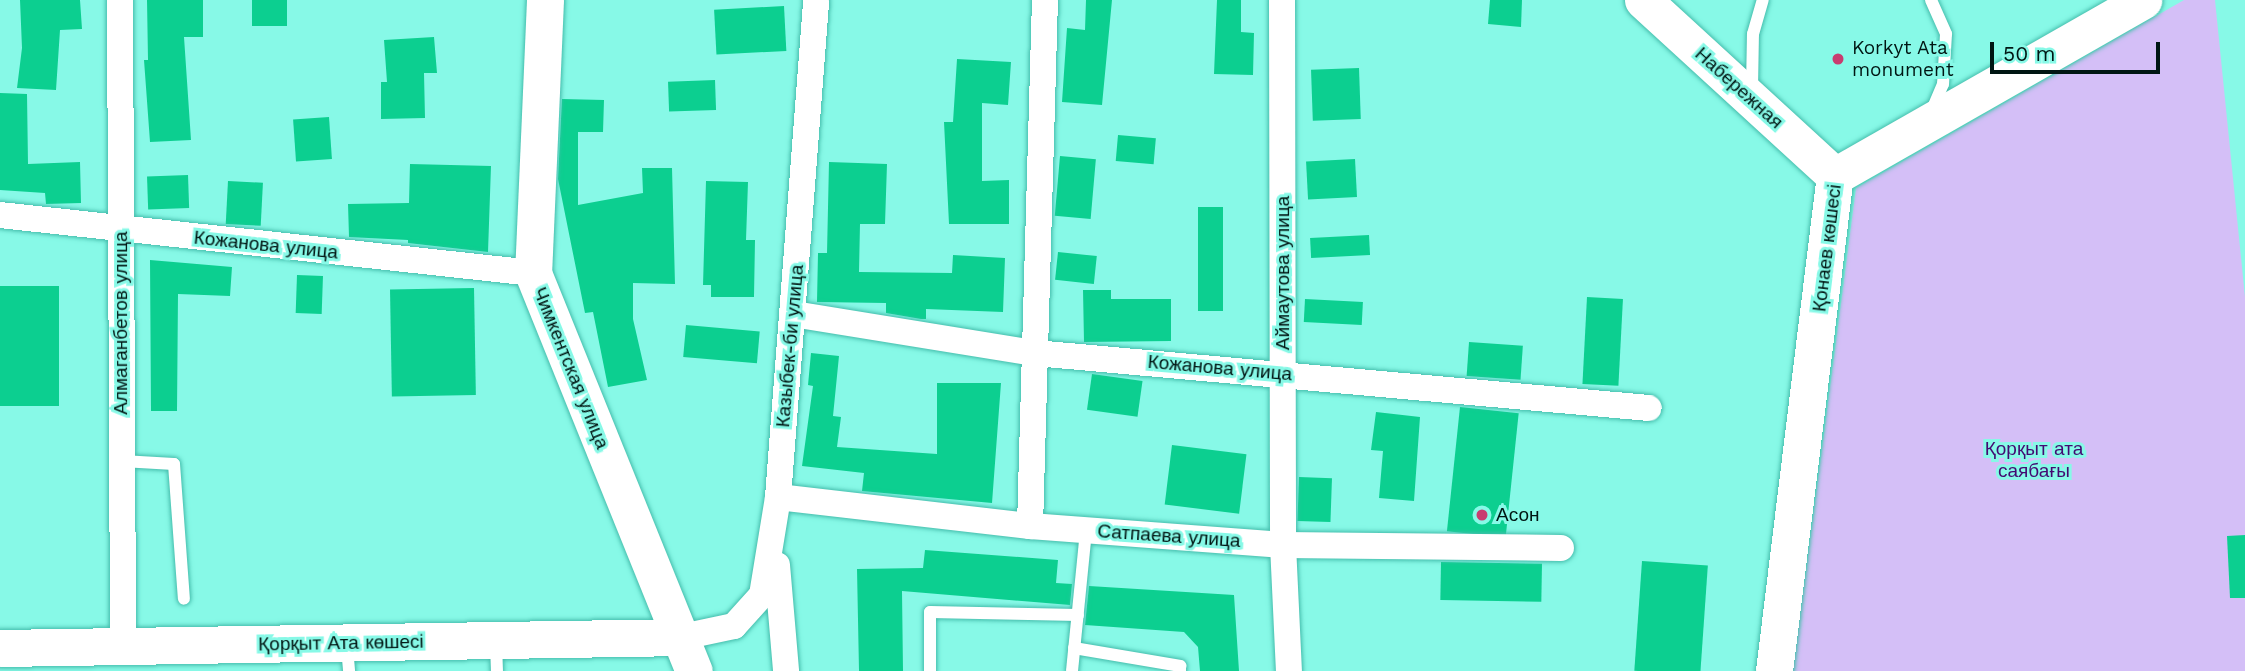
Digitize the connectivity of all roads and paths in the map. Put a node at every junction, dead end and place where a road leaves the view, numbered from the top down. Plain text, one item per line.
1 (120, 0) edge
2 (545, 0) edge
3 (816, 0) edge
4 (1045, 0) edge
5 (1282, 0) edge
6 (1643, 0) edge
7 (1763, 0) edge
8 (1931, 0) edge
9 (2143, 0) edge
10 (1752, 100) junction
11 (1919, 128) junction
12 (1835, 176) junction
13 (0, 215) edge
14 (120, 230) junction
15 (533, 273) junction
16 (793, 314) junction
17 (1035, 353) junction
18 (1283, 373) junction
19 (1649, 408) dead end
20 (122, 461) junction
21 (778, 497) junction
22 (1030, 526) junction
23 (774, 527) junction
24 (1086, 530) junction
25 (1283, 545) junction
26 (1561, 548) dead end
27 (184, 599) dead end
28 (1077, 615) junction
29 (681, 637) junction
30 (123, 647) junction
31 (1074, 648) junction
32 (10, 652) edge
33 (496, 656) edge
34 (348, 657) edge
35 (694, 671) edge
36 (786, 671) edge
37 (930, 671) edge
38 (1072, 671) edge
39 (1180, 671) edge
40 (1289, 671) edge
41 (1774, 671) edge

1 - 14 street, Алмаганбетов улица
2 - 15 street, Чимкентская улица
3 - 16 street, Казыбек-би улица
4 - 17 street
5 - 18 street, Аймаутова улица
6 - 10 street, Набережная
7 - 10 lane
8 - 11 lane
9 - 11 street, Қонаев көшесі
10 - 12 street, Набережная
11 - 12 street, Қонаев көшесі
12 - 41 street, Қонаев көшесі
13 - 14 street, Кожанова улица
14 - 15 street, Кожанова улица
14 - 20 street, Алмаганбетов улица
15 - 29 street, Чимкентская улица
16 - 17 street, Кожанова улица
16 - 21 street, Казыбек-би улица
17 - 18 street, Кожанова улица
17 - 22 street
18 - 19 street, Кожанова улица
18 - 25 street, Аймаутова улица
20 - 27 lane
20 - 30 street, Алмаганбетов улица
21 - 22 street, Сатпаева улица
21 - 23 street, Казыбек-би улица
22 - 24 street, Сатпаева улица
23 - 29 street, Казыбек-би улица
23 - 36 street
24 - 25 street, Сатпаева улица
24 - 28 lane
25 - 26 street, Сатпаева улица
25 - 40 street, Аймаутова улица
28 - 31 lane
28 - 37 lane
29 - 33 street, Қорқыт Ата көшесі
29 - 35 street, Чимкентская улица
30 - 32 street, Қорқыт Ата көшесі
30 - 34 street, Қорқыт Ата көшесі
31 - 38 lane
31 - 39 lane
33 - 34 street, Қорқыт Ата көшесі

